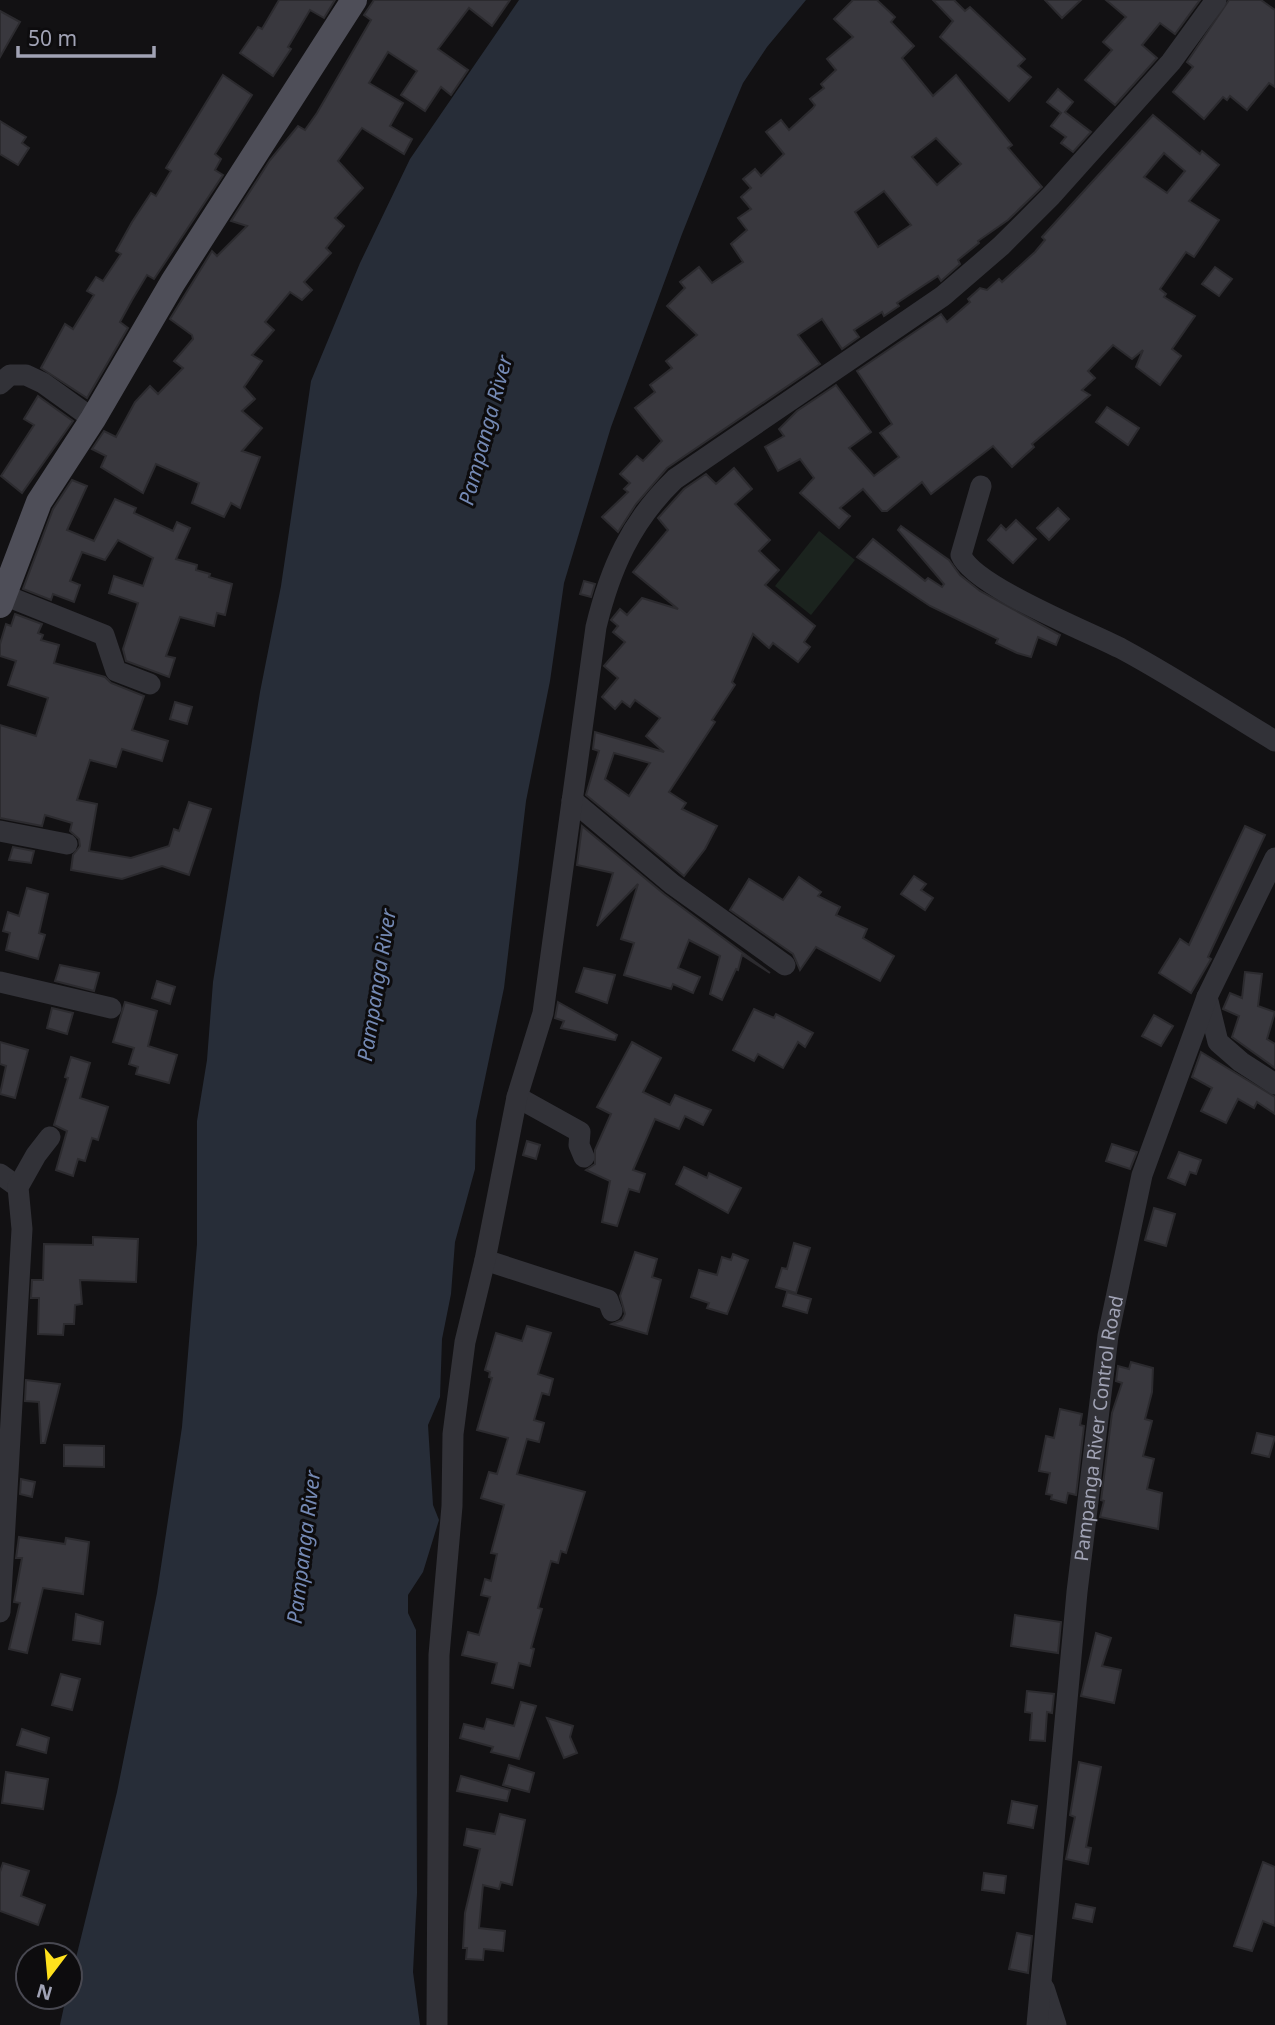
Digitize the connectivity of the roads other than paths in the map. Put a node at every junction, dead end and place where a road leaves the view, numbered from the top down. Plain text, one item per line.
1 (354, 0) edge
2 (1216, 0) edge
3 (0, 384) edge
4 (93, 419) junction
5 (981, 486) dead end
6 (2, 600) edge
7 (150, 684) dead end
8 (1275, 741) edge
9 (572, 800) junction
10 (0, 831) edge
11 (67, 844) dead end
12 (1275, 858) edge
13 (785, 965) dead end
14 (0, 982) edge
15 (1207, 997) junction
16 (111, 1008) dead end
17 (1275, 1084) edge
18 (517, 1097) junction
19 (50, 1137) dead end
20 (584, 1157) dead end
21 (0, 1174) edge
22 (18, 1187) junction
23 (485, 1260) junction
24 (612, 1311) dead end
25 (0, 1612) edge
26 (1041, 1979) junction
27 (438, 2025) edge
28 (1037, 2025) edge
29 (1056, 2025) edge

1 - 4 main road
2 - 9 street
3 - 4 street
4 - 6 main road
5 - 8 street
6 - 7 street
9 - 13 street
9 - 18 street
10 - 11 street
12 - 15 street, Pampanga River Control Road
14 - 16 street
15 - 17 street
15 - 26 street, Pampanga River Control Road
18 - 20 street
18 - 23 street
19 - 22 street
21 - 22 street
22 - 25 street
23 - 24 street
23 - 27 street
26 - 28 street, Pampanga River Control Road
26 - 29 street

